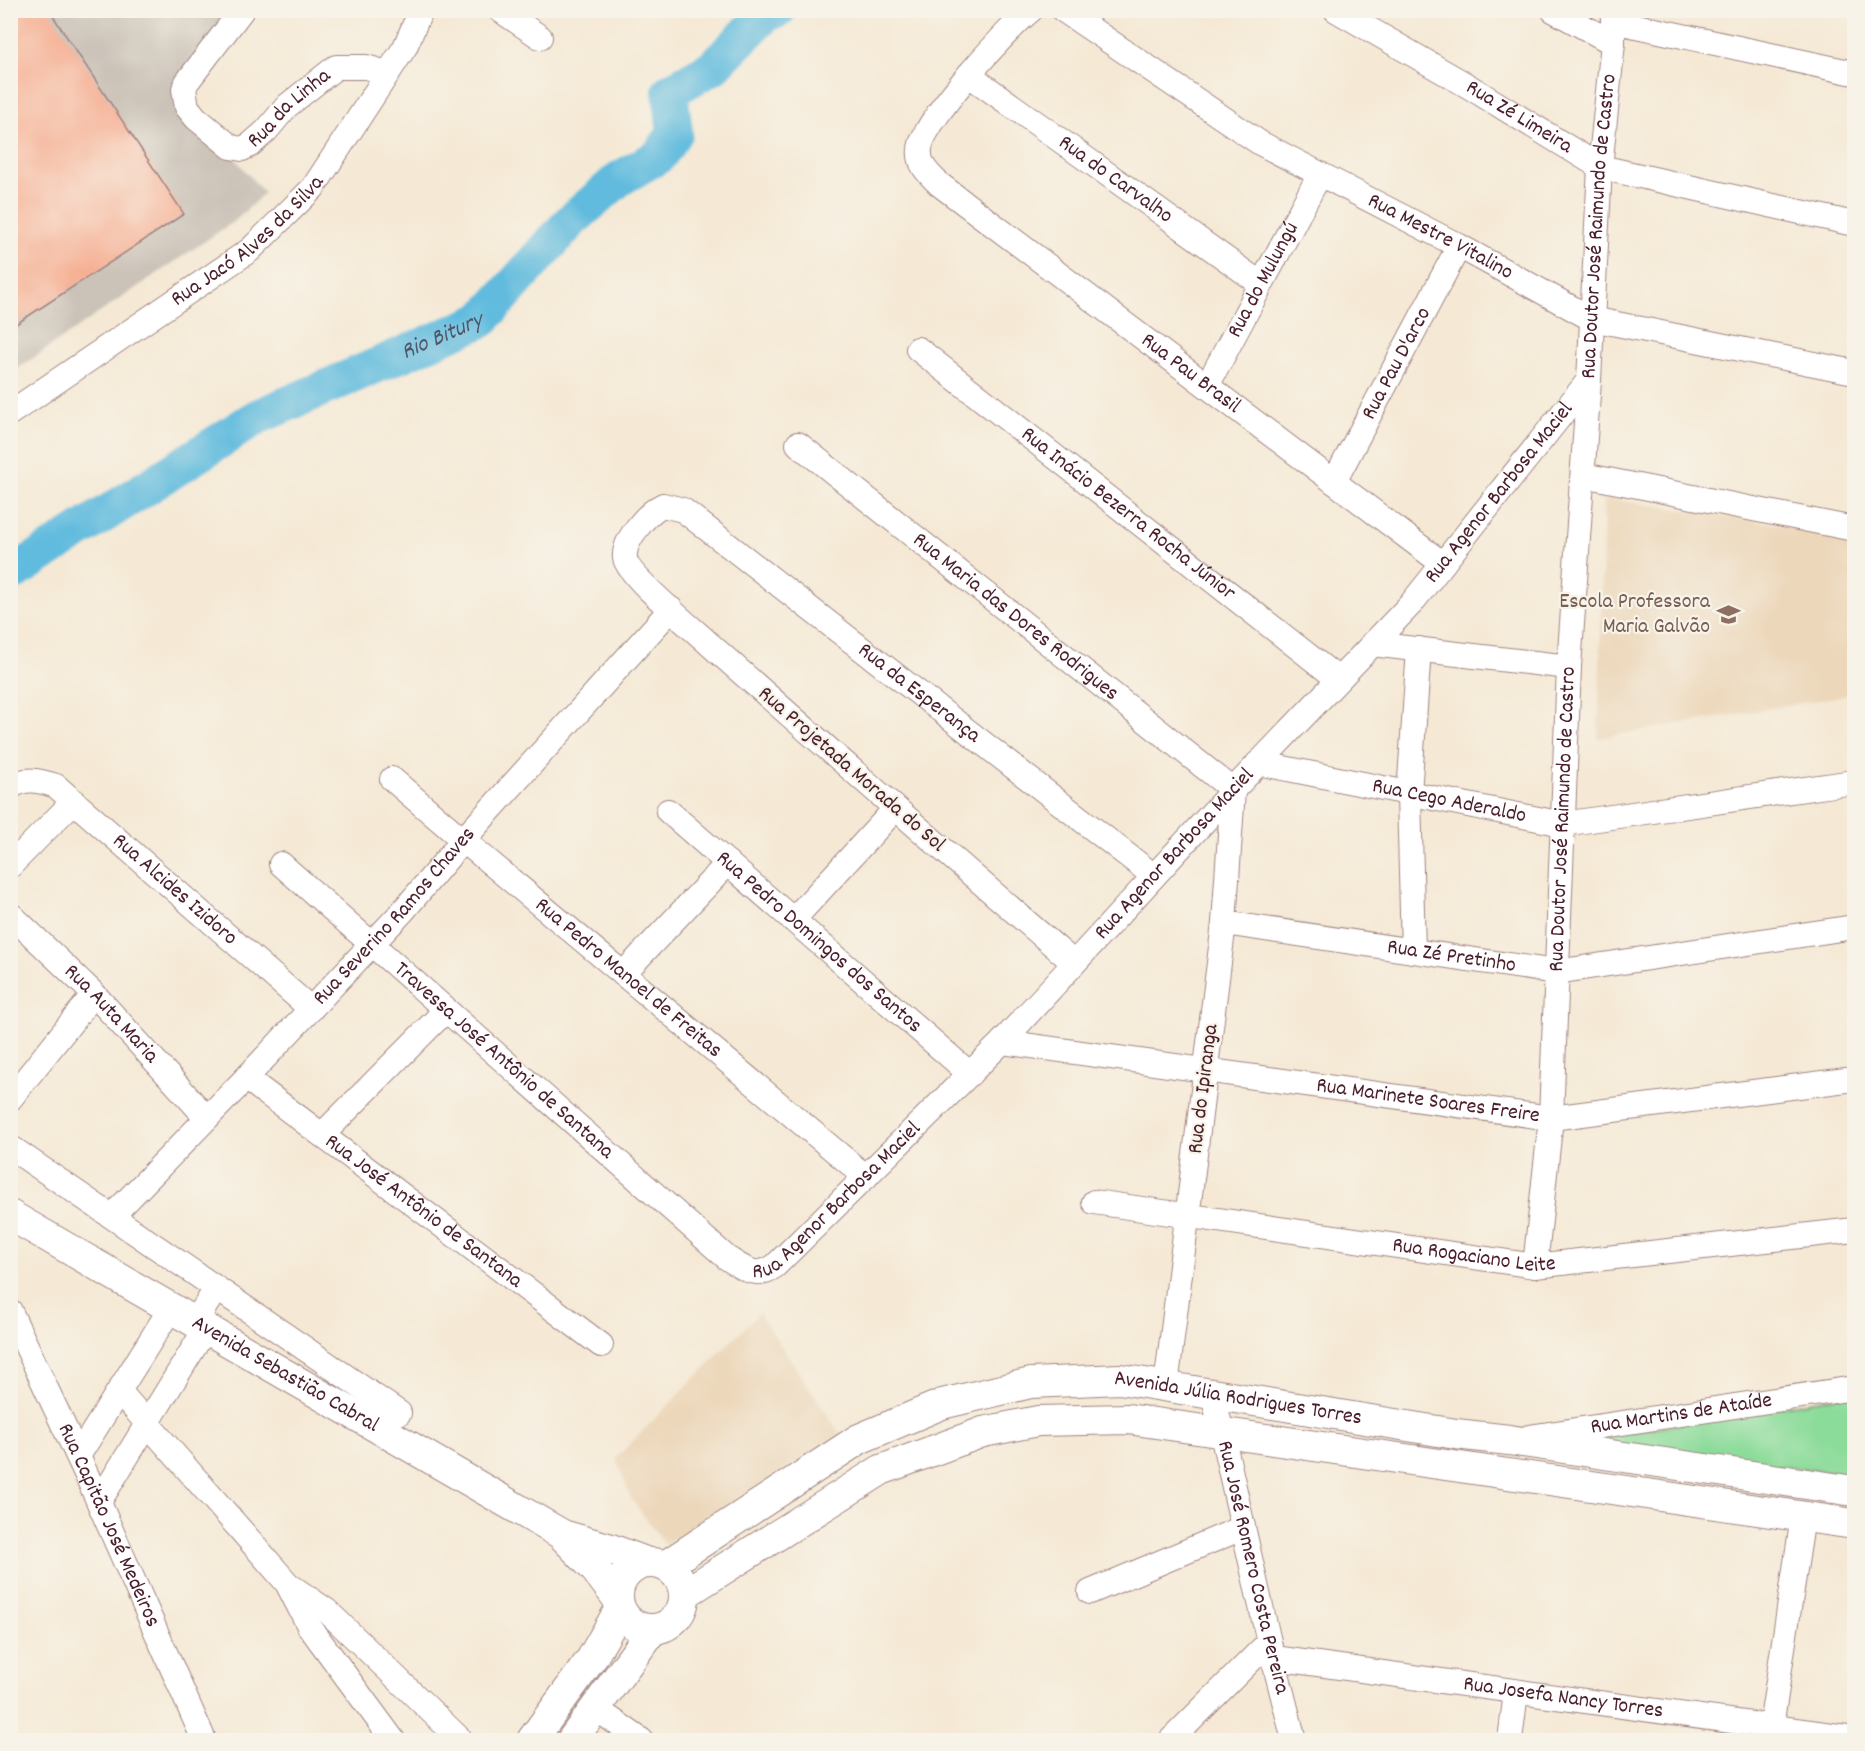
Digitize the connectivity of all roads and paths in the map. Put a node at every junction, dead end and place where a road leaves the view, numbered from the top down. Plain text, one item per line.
1 (242, 10) edge
2 (421, 10) edge
3 (500, 10) edge
4 (1031, 10) edge
5 (1063, 10) edge
6 (1336, 10) edge
7 (1553, 10) edge
8 (1613, 25) edge
9 (540, 37) dead end
10 (380, 71) dead end
11 (1854, 73) edge
12 (969, 75) junction
13 (1600, 167) junction
14 (1320, 174) junction
15 (1854, 225) edge
16 (1459, 246) junction
17 (1261, 284) junction
18 (1592, 319) junction
19 (918, 349) dead end
20 (1854, 372) edge
21 (1590, 380) junction
22 (1207, 386) junction
23 (10, 413) edge
24 (798, 444) dead end
25 (1583, 476) junction
26 (1334, 482) junction
27 (1854, 529) edge
28 (1443, 564) junction
29 (632, 572) joint
30 (671, 609) junction
31 (1372, 644) junction
32 (1419, 649) junction
33 (1569, 667) junction
34 (1338, 679) junction
35 (1258, 764) junction
36 (392, 778) dead end
37 (1854, 782) edge
38 (22, 784) edge
39 (1233, 790) junction
40 (1409, 794) junction
41 (74, 801) junction
42 (895, 809) junction
43 (668, 812) dead end
44 (1563, 824) junction
45 (463, 840) junction
46 (728, 863) junction
47 (281, 864) dead end
48 (10, 866) edge
49 (1154, 876) junction
50 (10, 914) edge
51 (793, 920) junction
52 (1224, 923) junction
53 (1854, 927) edge
54 (372, 944) junction
55 (1413, 951) junction
56 (1074, 963) junction
57 (1556, 972) junction
58 (624, 974) junction
59 (94, 994) junction
60 (310, 1009) junction
61 (446, 1010) junction
62 (1002, 1042) junction
63 (1206, 1070) junction
64 (970, 1074) junction
65 (246, 1078) junction
66 (1854, 1079) edge
67 (10, 1099) edge
68 (207, 1118) junction
69 (1551, 1118) junction
70 (322, 1135) junction
71 (10, 1147) edge
72 (867, 1177) junction
73 (1094, 1202) dead end
74 (10, 1215) edge
75 (1188, 1215) junction
76 (112, 1216) junction
77 (1854, 1230) edge
78 (727, 1258) joint
79 (1535, 1266) junction
80 (216, 1289) junction
81 (10, 1311) edge
82 (191, 1320) junction
83 (601, 1345) dead end
84 (1129, 1381) junction
85 (1166, 1386) junction
86 (1854, 1388) edge
87 (119, 1391) junction
88 (1213, 1394) junction
89 (399, 1413) dead end
90 (1128, 1419) junction
91 (148, 1422) junction
92 (1223, 1433) junction
93 (1456, 1434) junction
94 (863, 1437) junction
95 (1509, 1440) junction
96 (78, 1455) junction
97 (1450, 1465) junction
98 (881, 1470) junction
99 (1854, 1491) edge
100 (99, 1502) junction
101 (1803, 1517) junction
102 (1854, 1524) edge
103 (1242, 1528) junction
104 (561, 1534) junction
105 (656, 1565) junction
106 (287, 1583) junction
107 (1090, 1592) dead end
108 (684, 1594) junction
109 (619, 1604) junction
110 (653, 1629) junction
111 (1272, 1650) junction
112 (1516, 1692) junction
113 (595, 1708) junction
114 (1770, 1734) edge
115 (1854, 1738) edge
116 (204, 1740) edge
117 (393, 1740) edge
118 (461, 1740) edge
119 (532, 1740) edge
120 (572, 1740) edge
121 (641, 1740) edge
122 (1171, 1740) edge
123 (1294, 1740) edge
124 (1509, 1740) edge

1 - 10 street, Rua da Linha
2 - 23 street, Rua Jacó Alves da Silva
3 - 9 street
4 - 12 street, Rua Pau Brasil
5 - 14 street, Rua Mestre Vitalino
6 - 13 street, Rua Zé Limeira
7 - 8 street
8 - 11 street
8 - 13 street, Rua Doutor José Raimundo de Castro
12 - 17 street, Rua do Carvalho
12 - 22 street, Rua Pau Brasil
13 - 15 street, Rua Zé Limeira
13 - 18 street, Rua Doutor José Raimundo de Castro
14 - 16 street, Rua Mestre Vitalino
14 - 17 street, Rua do Mulungú
16 - 18 street, Rua Mestre Vitalino
16 - 26 street, Rua Pau D'arco
17 - 22 street, Rua do Mulungú
18 - 20 street, Rua Mestre Vitalino
18 - 21 street, Rua Doutor José Raimundo de Castro
19 - 34 street, Rua Inácio Bezerra Rocha Júnior
21 - 25 street, Rua Doutor José Raimundo de Castro
21 - 28 street, Rua Agenor Barbosa Maciel
22 - 26 street, Rua Pau Brasil
24 - 39 street, Rua Maria das Dores Rodrigues
25 - 27 street
25 - 33 street, Rua Doutor José Raimundo de Castro
26 - 28 street, Rua Pau Brasil
28 - 31 street, Rua Agenor Barbosa Maciel
29 - 30 street, Rua Projetada Morada do Sol
29 - 49 street, Rua da Esperança
30 - 42 street, Rua Projetada Morada do Sol
30 - 45 street, Rua Severino Ramos Chaves
31 - 32 street
31 - 34 street, Rua Agenor Barbosa Maciel
32 - 33 street
32 - 40 street
33 - 44 street, Rua Doutor José Raimundo de Castro
34 - 35 street, Rua Agenor Barbosa Maciel
35 - 39 street, Rua Agenor Barbosa Maciel
35 - 40 street, Rua Cego Aderaldo
36 - 45 street, Rua Pedro Manoel de Freitas
37 - 44 street, Rua Cego Aderaldo
38 - 41 street, Rua Alcides Izidoro
39 - 49 street, Rua Agenor Barbosa Maciel
39 - 52 street, Rua do Ipiranga
40 - 44 street, Rua Cego Aderaldo
40 - 55 street
41 - 48 street
41 - 60 street, Rua Alcides Izidoro
42 - 51 street
42 - 56 street, Rua Projetada Morada do Sol
43 - 46 street, Rua Pedro Domingos dos Santos
44 - 57 street, Rua Doutor José Raimundo de Castro
45 - 54 street, Rua Severino Ramos Chaves
45 - 58 street, Rua Pedro Manoel de Freitas
46 - 51 street, Rua Pedro Domingos dos Santos
46 - 58 street
47 - 54 street, Travessa José Antônio de Santana
49 - 56 street, Rua Agenor Barbosa Maciel
50 - 59 street, Rua Auta Maria
51 - 64 street, Rua Pedro Domingos dos Santos
52 - 55 street, Rua Zé Pretinho
52 - 63 street, Rua do Ipiranga
53 - 57 street, Rua Zé Pretinho
54 - 60 street, Rua Severino Ramos Chaves
54 - 61 street, Travessa José Antônio de Santana
55 - 57 street, Rua Zé Pretinho
56 - 62 street, Rua Agenor Barbosa Maciel
57 - 69 street, Rua Doutor José Raimundo de Castro
58 - 72 street, Rua Pedro Manoel de Freitas
59 - 67 street
59 - 68 street, Rua Auta Maria
60 - 65 street, Rua Severino Ramos Chaves
61 - 70 street
61 - 78 street, Travessa José Antônio de Santana
62 - 63 street, Rua Marinete Soares Freire
62 - 64 street, Rua Agenor Barbosa Maciel
63 - 69 street, Rua Marinete Soares Freire
63 - 75 street, Rua do Ipiranga
64 - 72 street, Rua Agenor Barbosa Maciel
65 - 68 street, Rua Severino Ramos Chaves
65 - 70 street, Rua José Antônio de Santana
66 - 69 street, Rua Marinete Soares Freire
68 - 76 street, Rua Severino Ramos Chaves
69 - 79 street, Rua Doutor José Raimundo de Castro
70 - 83 street, Rua José Antônio de Santana
71 - 76 street
72 - 78 street, Rua Agenor Barbosa Maciel
73 - 75 street, Rua Rogaciano Leite
74 - 82 main road, Avenida Sebastião Cabral
75 - 79 street, Rua Rogaciano Leite
75 - 85 street, Rua do Ipiranga
76 - 80 street
77 - 79 street, Rua Rogaciano Leite
80 - 82 street
80 - 89 street
81 - 96 street, Rua Capitão José Medeiros
82 - 87 street
82 - 91 street
82 - 104 main road, Avenida Sebastião Cabral
84 - 85 main road, Avenida Júlia Rodrigues Torres
84 - 90 main road
84 - 94 main road, Avenida Júlia Rodrigues Torres
85 - 88 main road, Avenida Júlia Rodrigues Torres
86 - 95 street, Rua Martins de Ataíde
87 - 91 street
87 - 96 street
88 - 92 street, Rua José Romero Costa Pereira
88 - 93 main road, Avenida Júlia Rodrigues Torres
90 - 92 main road, Avenida Júlia Rodrigues Torres
90 - 98 main road, Avenida Júlia Rodrigues Torres
91 - 100 street
91 - 106 street
92 - 97 main road, Avenida Júlia Rodrigues Torres
92 - 103 street, Rua José Romero Costa Pereira
93 - 95 main road, Avenida Júlia Rodrigues Torres
93 - 97 main road
94 - 98 main road
94 - 105 main road, Avenida Júlia Rodrigues Torres
95 - 99 main road, Avenida Júlia Rodrigues Torres
96 - 100 street, Rua Capitão José Medeiros
97 - 101 main road, Avenida Júlia Rodrigues Torres
98 - 108 main road, Avenida Júlia Rodrigues Torres
100 - 116 street, Rua Capitão José Medeiros
101 - 102 main road, Avenida Júlia Rodrigues Torres
101 - 114 street
103 - 107 street
103 - 111 street, Rua José Romero Costa Pereira
104 - 105 main road, Avenida Sebastião Cabral
104 - 109 main road, Avenida Sebastião Cabral
105 - 108 main road
105 - 109 main road
106 - 117 street
106 - 118 street
108 - 110 main road
109 - 110 main road
109 - 119 main road
110 - 113 main road
111 - 112 street, Rua Josefa Nancy Torres
111 - 122 street
111 - 123 street, Rua José Romero Costa Pereira
112 - 114 street, Rua Josefa Nancy Torres
112 - 124 street
113 - 120 main road
113 - 121 street
114 - 115 street, Rua Josefa Nancy Torres

